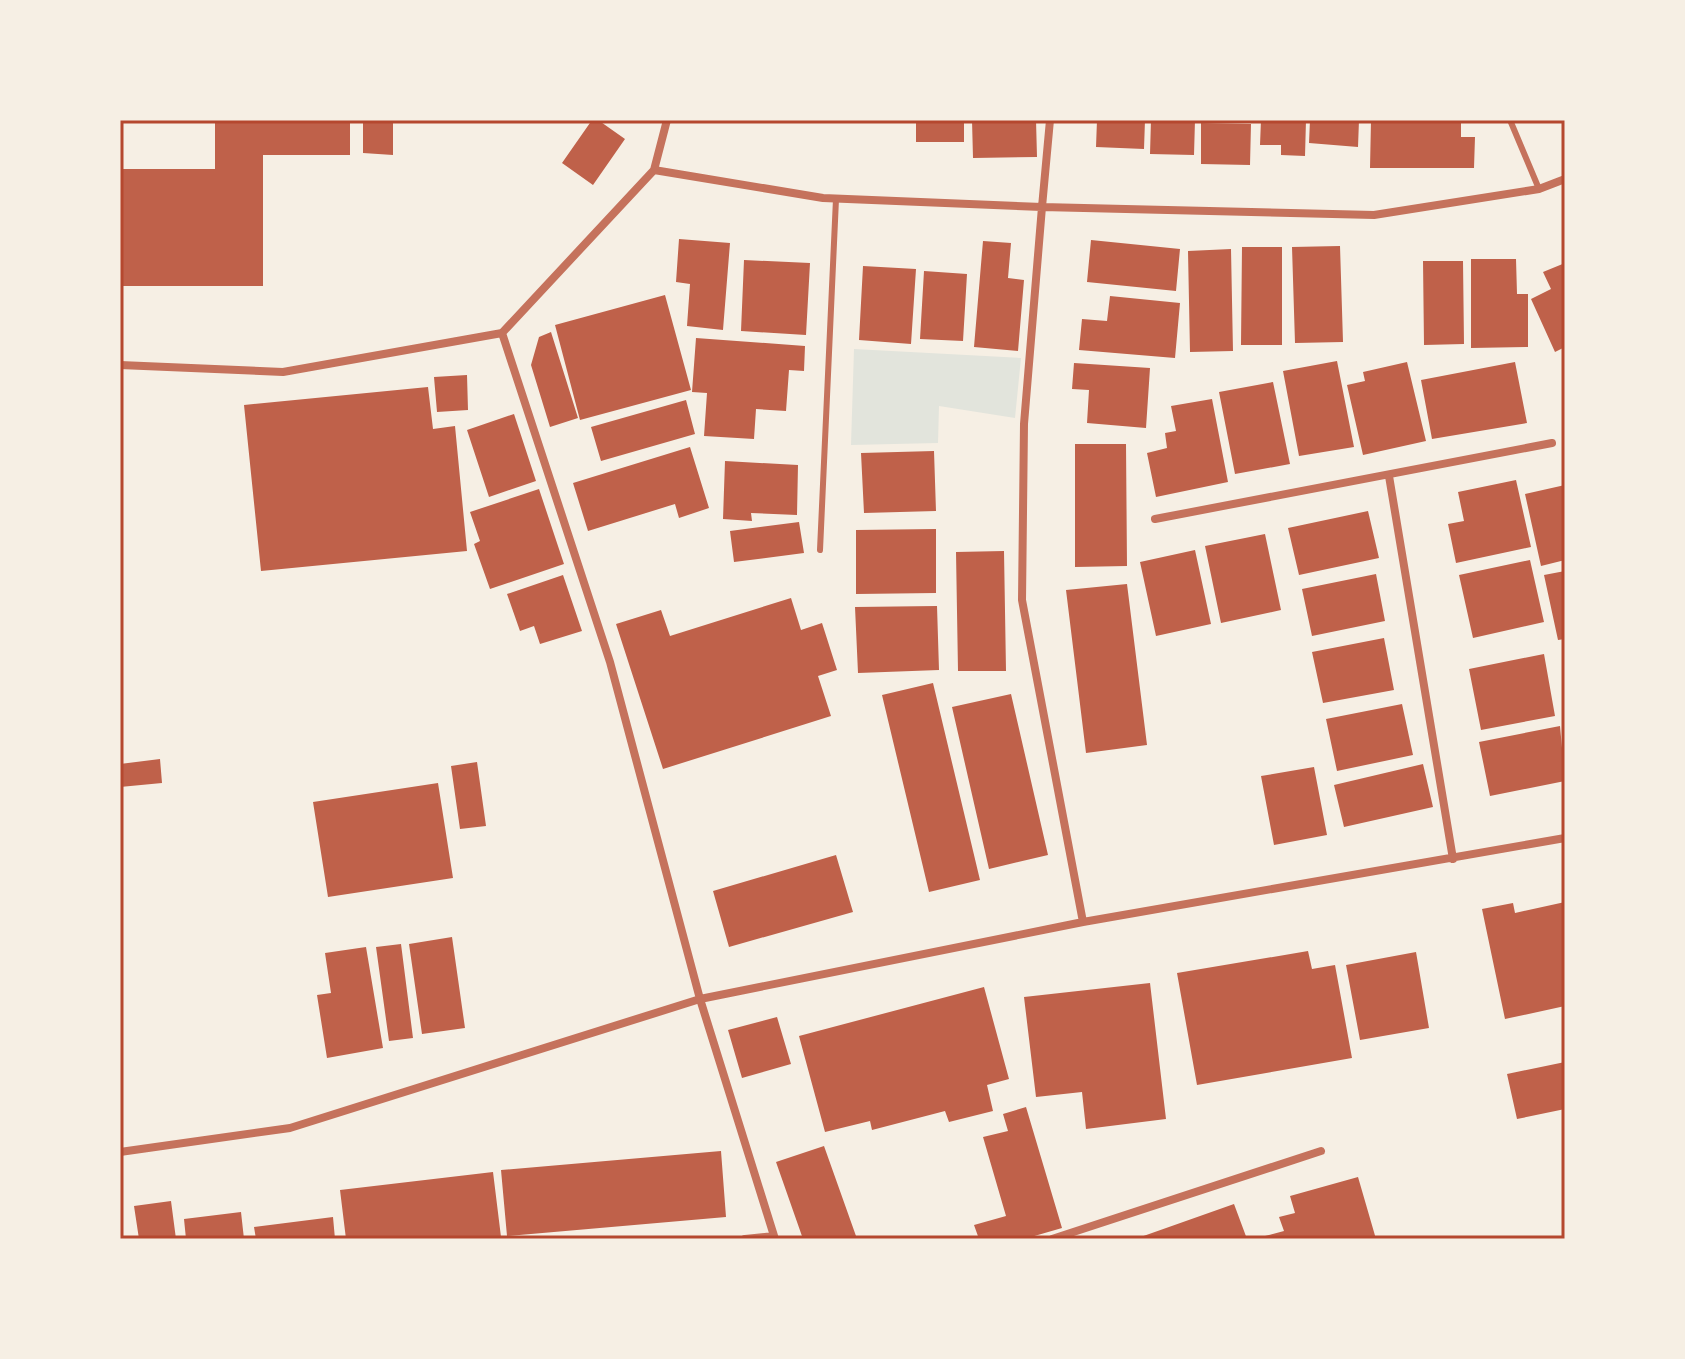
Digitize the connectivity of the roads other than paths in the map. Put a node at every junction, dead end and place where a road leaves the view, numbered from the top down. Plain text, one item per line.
1 (667, 120) edge
2 (1050, 120) edge
3 (1510, 120) edge
4 (654, 170) junction
5 (1565, 179) edge
6 (1539, 189) junction
7 (836, 199) junction
8 (1042, 207) junction
9 (502, 333) junction
10 (120, 365) edge
11 (1552, 443) dead end
12 (1389, 476) junction
13 (1155, 519) dead end
14 (820, 550) dead end
15 (1565, 838) edge
16 (1453, 859) junction
17 (1083, 922) junction
18 (700, 999) junction
19 (1321, 1151) dead end
20 (120, 1152) edge
21 (774, 1238) edge
22 (745, 1239) edge
23 (1052, 1239) edge

1 - 4 street
2 - 8 street
3 - 6 lane
4 - 7 street
4 - 9 street
5 - 6 street
6 - 8 street
7 - 8 street
7 - 14 lane
8 - 17 street
9 - 10 street
9 - 18 street
11 - 12 street
12 - 13 street
12 - 16 street
15 - 16 street
16 - 17 street
17 - 18 street
18 - 20 street
18 - 21 street
19 - 23 street
21 - 22 street

